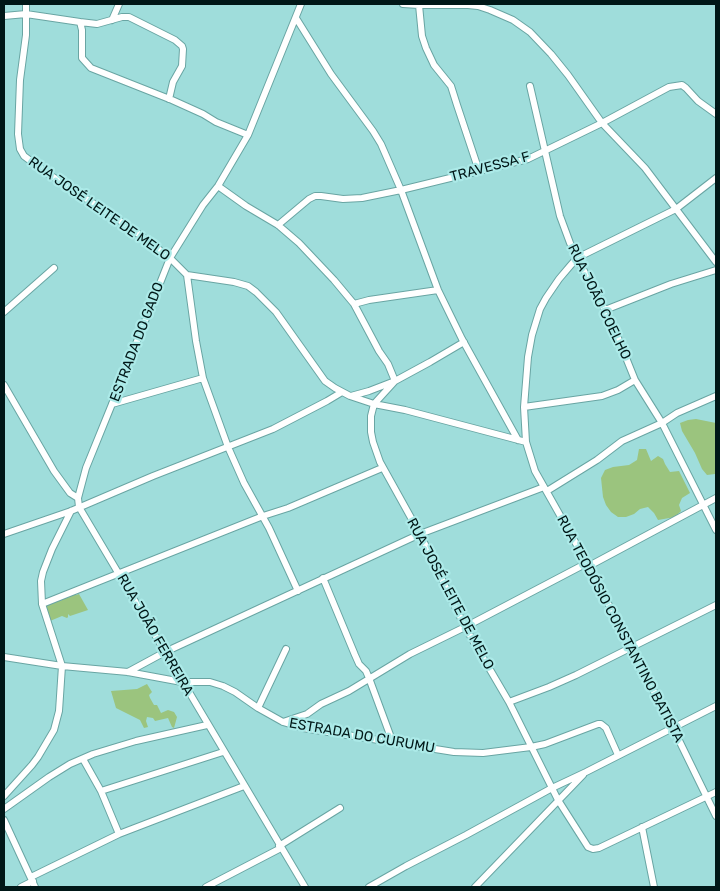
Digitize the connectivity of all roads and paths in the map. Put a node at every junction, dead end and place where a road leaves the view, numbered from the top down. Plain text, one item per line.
1 (26, 4) edge
2 (119, 4) edge
3 (301, 4) edge
4 (402, 4) edge
5 (419, 6) junction
6 (26, 14) junction
7 (4, 16) edge
8 (296, 18) junction
9 (112, 20) junction
10 (80, 22) junction
11 (530, 86) dead end
12 (169, 99) junction
13 (716, 114) edge
14 (602, 123) junction
15 (248, 135) junction
16 (545, 151) junction
17 (479, 170) junction
18 (716, 178) edge
19 (218, 186) junction
20 (401, 190) junction
21 (676, 209) junction
22 (278, 224) junction
23 (170, 258) junction
24 (577, 258) junction
25 (716, 262) edge
26 (54, 268) dead end
27 (716, 270) edge
28 (187, 275) junction
29 (438, 290) junction
30 (354, 304) junction
31 (605, 310) junction
32 (4, 312) edge
33 (464, 342) junction
34 (203, 378) junction
35 (635, 380) junction
36 (395, 381) junction
37 (4, 385) edge
38 (342, 392) junction
39 (350, 396) junction
40 (716, 396) edge
41 (112, 404) junction
42 (374, 404) junction
43 (524, 407) junction
44 (662, 423) junction
45 (518, 440) junction
46 (526, 442) junction
47 (228, 447) junction
48 (382, 468) junction
49 (545, 489) junction
50 (78, 498) junction
51 (716, 498) edge
52 (703, 505) junction
53 (79, 507) junction
54 (71, 511) junction
55 (263, 516) junction
56 (716, 530) edge
57 (4, 534) edge
58 (420, 534) junction
59 (588, 564) junction
60 (120, 574) junction
61 (323, 578) junction
62 (298, 591) junction
63 (42, 604) junction
64 (716, 605) edge
65 (465, 627) junction
66 (631, 647) junction
67 (286, 649) dead end
68 (165, 652) junction
69 (4, 657) edge
70 (62, 666) junction
71 (128, 672) junction
72 (369, 678) junction
73 (182, 682) junction
74 (509, 702) junction
75 (716, 706) edge
76 (258, 708) junction
77 (283, 722) junction
78 (208, 724) junction
79 (673, 728) junction
80 (393, 743) junction
81 (531, 747) junction
82 (223, 752) junction
83 (618, 755) junction
84 (83, 759) junction
85 (586, 772) junction
86 (244, 786) junction
87 (552, 788) junction
88 (101, 791) junction
89 (716, 792) edge
90 (4, 796) edge
91 (706, 797) junction
92 (558, 800) junction
93 (340, 808) dead end
94 (4, 809) edge
95 (716, 816) edge
96 (4, 820) edge
97 (642, 827) junction
98 (120, 834) junction
99 (280, 847) junction
100 (33, 882) edge
101 (21, 887) edge
102 (206, 887) edge
103 (304, 887) edge
104 (369, 887) edge
105 (475, 887) edge
106 (654, 887) edge

1 - 6 street, RUA JOSÉ LEITE DE MELO
2 - 9 street
3 - 8 street, ESTRADA DO GADO
4 - 5 street
5 - 14 street
5 - 17 street
6 - 7 street
6 - 10 street
6 - 23 street, RUA JOSÉ LEITE DE MELO
8 - 15 street, ESTRADA DO GADO
8 - 20 street
9 - 10 street
9 - 12 street
10 - 12 street
11 - 16 street, RUA JOÃO COELHO
12 - 15 street
13 - 14 street, TRAVESSA F
14 - 16 street, TRAVESSA F
14 - 21 street
15 - 19 street, ESTRADA DO GADO
16 - 17 street, TRAVESSA F
16 - 24 street, RUA JOÃO COELHO
17 - 20 street, TRAVESSA F
18 - 21 street
19 - 22 street
19 - 23 street, ESTRADA DO GADO
20 - 22 street, TRAVESSA F
20 - 29 street
21 - 24 street
21 - 25 street
22 - 30 street
23 - 28 street, RUA JOSÉ LEITE DE MELO
23 - 41 street, ESTRADA DO GADO
24 - 31 street, RUA JOÃO COELHO
24 - 43 street, RUA TEODÓSIO CONSTANTINO BATISTA
26 - 32 street
27 - 31 street
28 - 34 street
28 - 38 street
29 - 30 street
29 - 33 street
30 - 36 street
31 - 35 street, RUA JOÃO COELHO
33 - 36 street
33 - 45 street
34 - 41 street
34 - 47 street
35 - 43 street
35 - 44 street, RUA JOÃO COELHO
36 - 39 street
36 - 42 street
37 - 50 street
38 - 39 street
38 - 47 street
39 - 42 street
40 - 44 street
41 - 50 street, ESTRADA DO GADO
42 - 45 street
42 - 48 street, RUA JOSÉ LEITE DE MELO
43 - 46 street, RUA TEODÓSIO CONSTANTINO BATISTA
44 - 49 street
44 - 52 street, RUA JOÃO COELHO
45 - 46 street
46 - 49 street, RUA TEODÓSIO CONSTANTINO BATISTA
47 - 53 street
47 - 55 street
48 - 55 street
48 - 58 street, RUA JOSÉ LEITE DE MELO
49 - 58 street
49 - 59 street, RUA TEODÓSIO CONSTANTINO BATISTA
50 - 53 street, RUA JOÃO FERREIRA
51 - 52 street
52 - 56 street, RUA JOÃO COELHO
52 - 59 street
53 - 54 street
53 - 60 street, RUA JOÃO FERREIRA
54 - 57 street
54 - 63 street
55 - 60 street
55 - 62 street
58 - 61 street
58 - 65 street, RUA JOSÉ LEITE DE MELO
59 - 65 street
59 - 66 street, RUA TEODÓSIO CONSTANTINO BATISTA
60 - 63 street
60 - 68 street, RUA JOÃO FERREIRA
61 - 62 street
61 - 72 street
62 - 68 street
63 - 70 street
64 - 66 street
65 - 72 street
65 - 74 street, RUA JOSÉ LEITE DE MELO
66 - 74 street
66 - 79 street, RUA TEODÓSIO CONSTANTINO BATISTA
67 - 76 street
68 - 71 street
68 - 73 street, RUA JOÃO FERREIRA
69 - 70 street, ESTRADA DO CURUMU
70 - 71 street, ESTRADA DO CURUMU
70 - 90 street
71 - 73 street, ESTRADA DO CURUMU
72 - 77 street
72 - 80 street
73 - 76 street, ESTRADA DO CURUMU
73 - 78 street, RUA JOÃO FERREIRA
74 - 81 street, RUA JOSÉ LEITE DE MELO
75 - 79 street
76 - 77 street, ESTRADA DO CURUMU
77 - 80 street, ESTRADA DO CURUMU
78 - 82 street, RUA JOÃO FERREIRA
78 - 84 street
79 - 83 street
79 - 91 street, RUA TEODÓSIO CONSTANTINO BATISTA
80 - 81 street, ESTRADA DO CURUMU
81 - 83 street, ESTRADA DO CURUMU
81 - 87 street, RUA JOSÉ LEITE DE MELO
82 - 86 street, RUA JOÃO FERREIRA
82 - 88 street
83 - 85 street
84 - 88 street
84 - 94 street
85 - 87 street
85 - 92 street
86 - 98 street
86 - 99 street, RUA JOÃO FERREIRA
87 - 92 street, RUA JOSÉ LEITE DE MELO
87 - 104 street
88 - 98 street
89 - 91 street
91 - 95 street, RUA TEODÓSIO CONSTANTINO BATISTA
91 - 97 street
92 - 97 street, RUA JOSÉ LEITE DE MELO
92 - 105 street
93 - 99 street
96 - 100 street
97 - 106 street
98 - 100 street
99 - 102 street
99 - 103 street, RUA JOÃO FERREIRA
100 - 101 street

